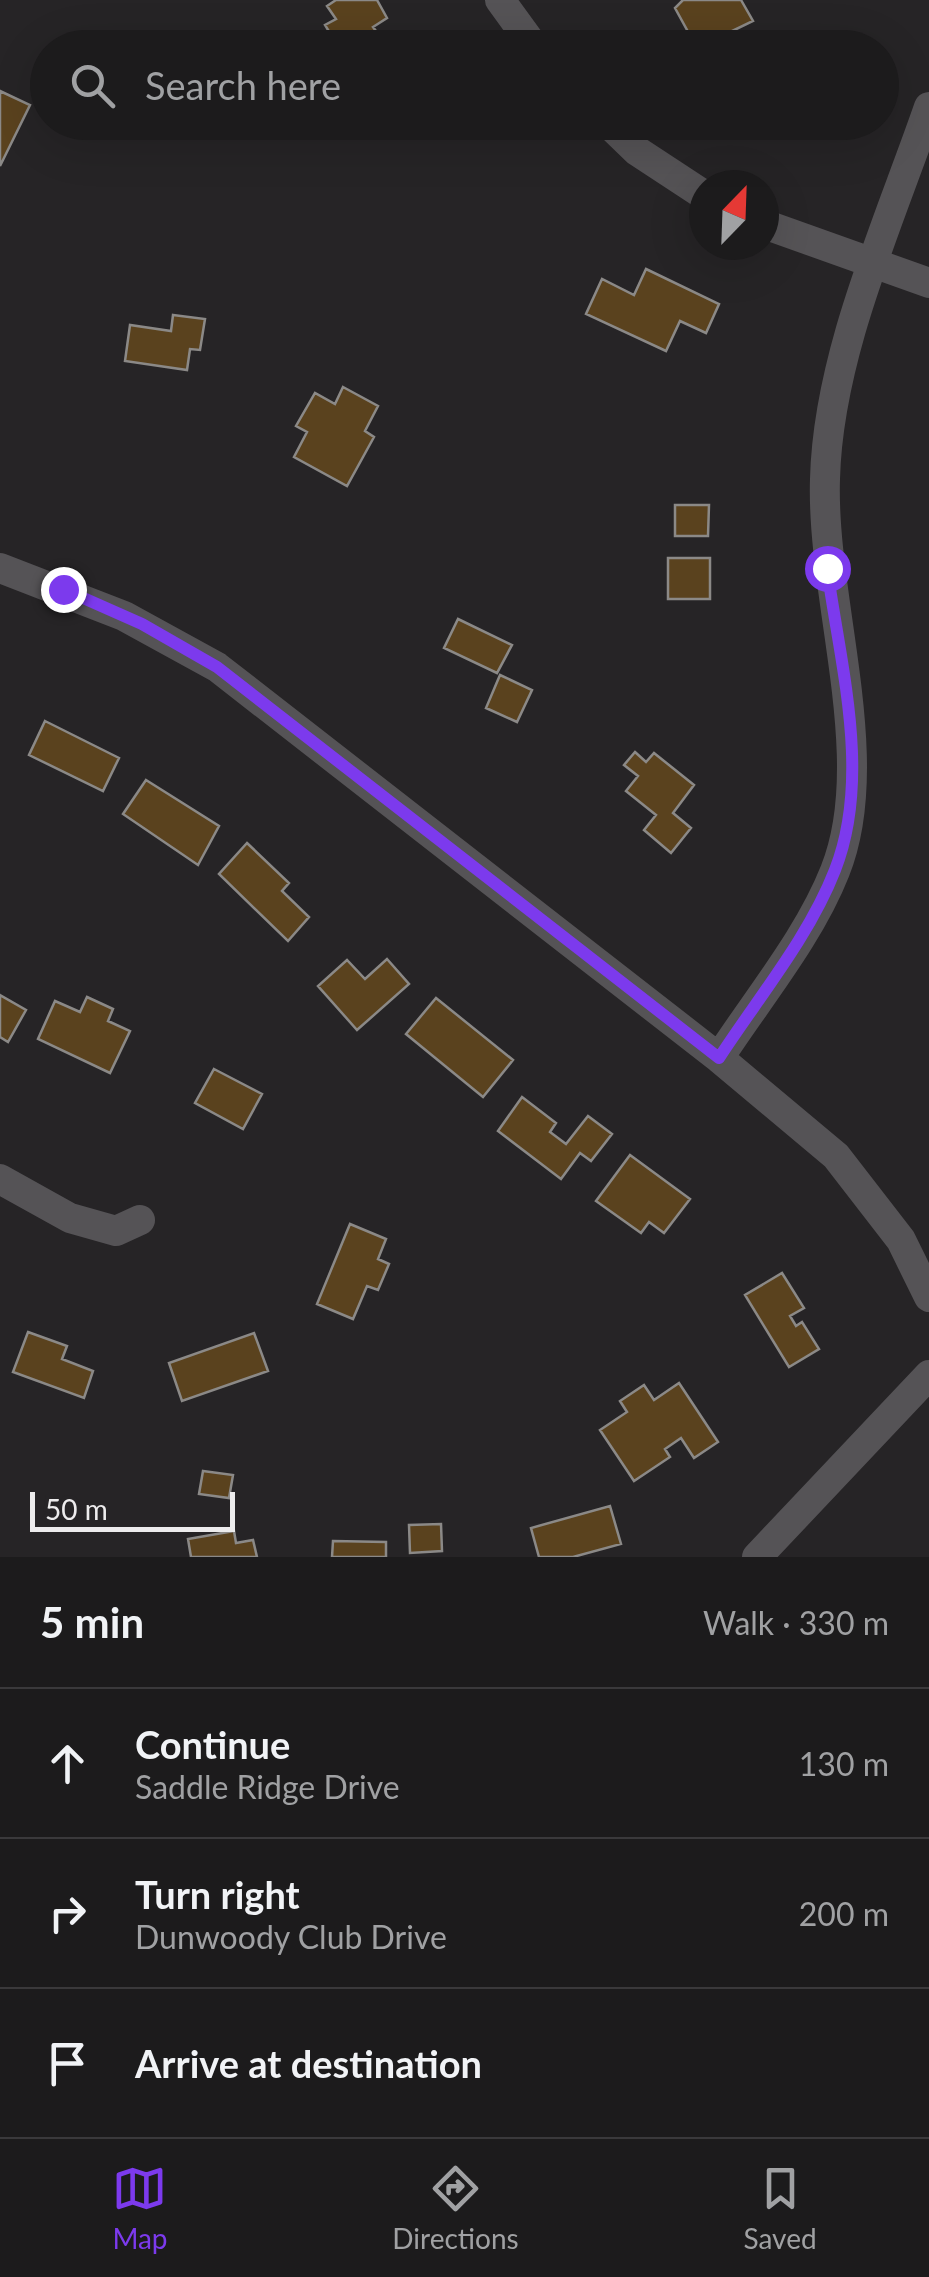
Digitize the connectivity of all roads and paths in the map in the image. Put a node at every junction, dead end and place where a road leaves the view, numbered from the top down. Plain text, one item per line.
1 (500, 0) edge
2 (522, 30) edge
3 (929, 107) edge
4 (626, 140) edge
5 (689, 185) edge
6 (779, 230) edge
7 (875, 265) junction
8 (929, 283) edge
9 (0, 568) edge
10 (719, 1058) junction
11 (0, 1179) edge
12 (140, 1220) dead end
13 (929, 1297) edge
14 (929, 1375) edge
15 (758, 1557) edge

1 - 2 street
3 - 7 street
4 - 5 street
6 - 7 street
7 - 8 street
7 - 10 street
9 - 10 street
10 - 13 street
11 - 12 street
14 - 15 street

